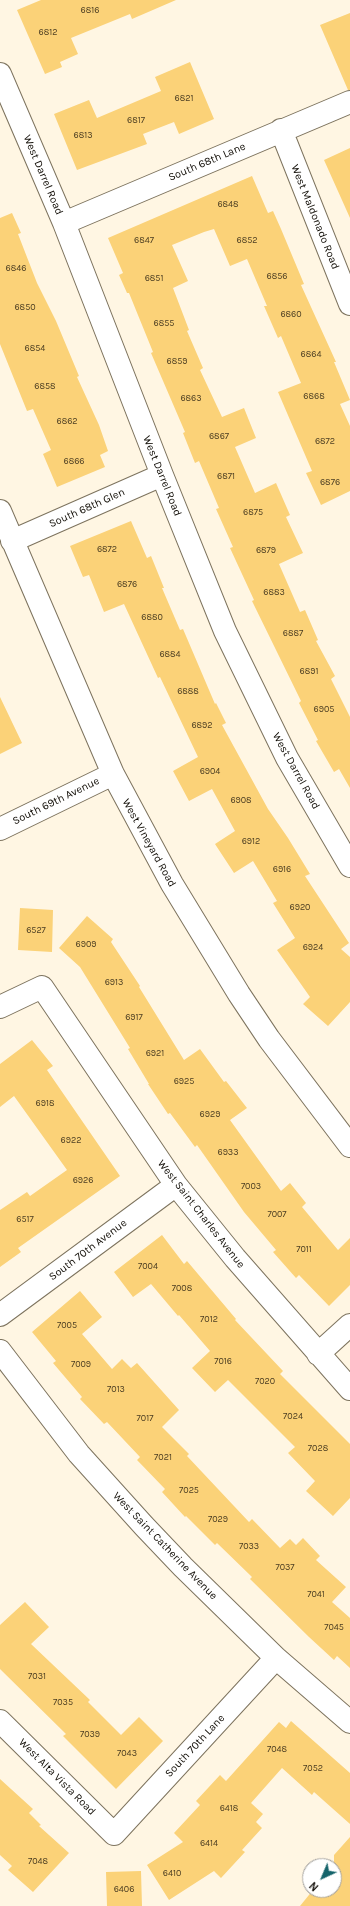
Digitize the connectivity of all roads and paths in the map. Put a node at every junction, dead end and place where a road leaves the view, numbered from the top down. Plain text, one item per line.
1 (0, 74) edge
2 (350, 102) edge
3 (281, 130) junction
4 (64, 222) junction
5 (350, 304) edge
6 (162, 475) junction
7 (0, 511) edge
8 (12, 541) junction
9 (112, 774) junction
10 (0, 828) edge
11 (350, 866) edge
12 (0, 1007) edge
13 (350, 1146) edge
14 (176, 1185) junction
15 (0, 1315) edge
16 (350, 1325) edge
17 (0, 1351) edge
18 (318, 1354) junction
19 (350, 1389) edge
20 (276, 1658) junction
21 (0, 1721) edge
22 (350, 1722) edge
23 (114, 1834) joint

1 - 4 street, West Darrel Road
2 - 3 street, South 68th Lane
3 - 4 street, South 68th Lane
3 - 5 street, West Maldonado Road
4 - 6 street, West Darrel Road
6 - 8 street, South 68th Glen
6 - 11 street, West Darrel Road
7 - 8 street, West Vineyard Road
8 - 9 street, West Vineyard Road
9 - 10 street, South 69th Avenue
9 - 13 street, West Vineyard Road
12 - 14 street, West Saint Charles Avenue
14 - 15 street, South 70th Avenue
14 - 18 street, West Saint Charles Avenue
16 - 18 street
17 - 20 street, West Saint Catherine Avenue
18 - 19 street, West Saint Charles Avenue
20 - 22 street, West Saint Catherine Avenue
20 - 23 street, South 70th Lane
21 - 23 street, West Alta Vista Road

